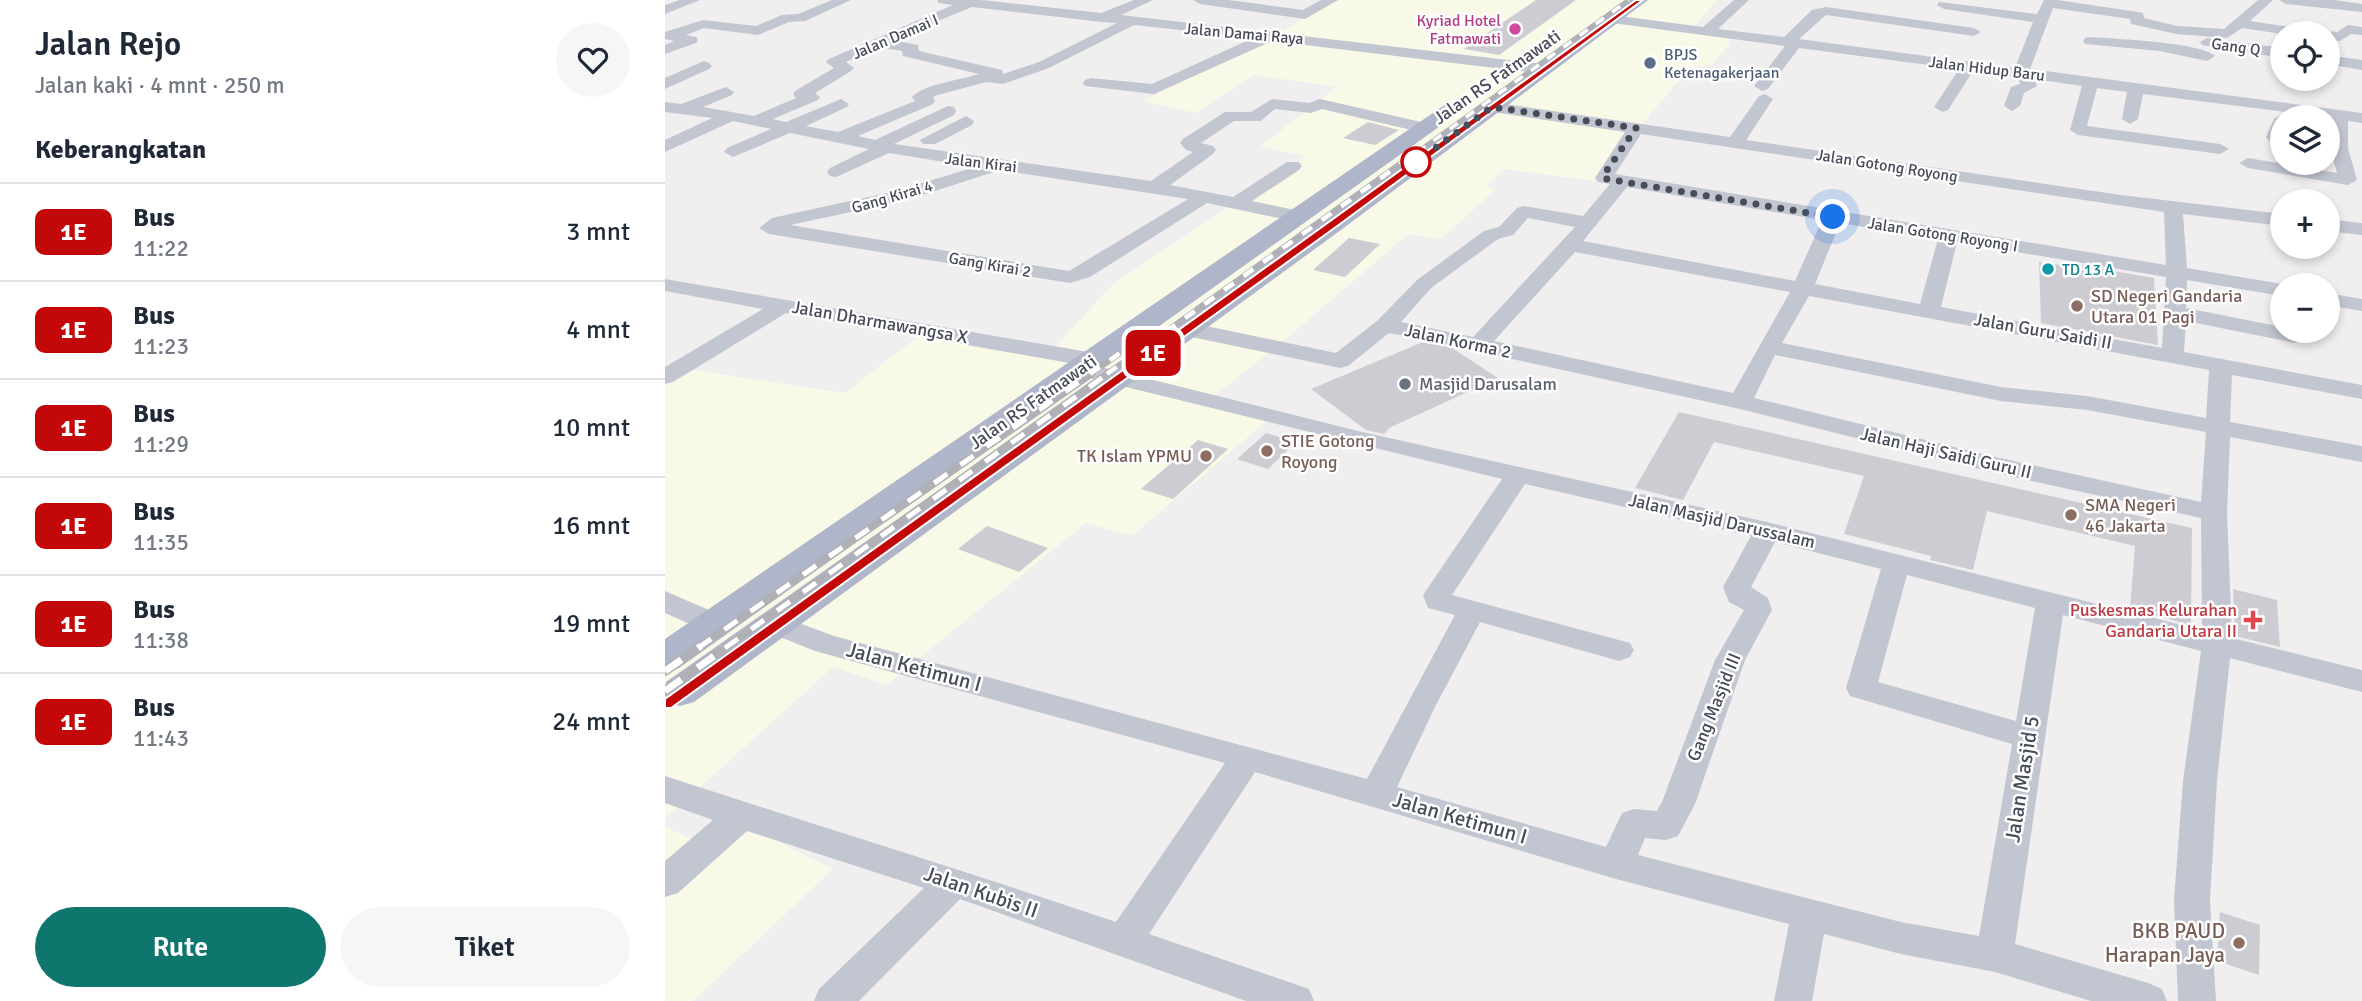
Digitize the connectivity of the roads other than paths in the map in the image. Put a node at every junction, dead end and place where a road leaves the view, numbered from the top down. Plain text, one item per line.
1 (693, 0) edge
2 (844, 0) edge
3 (944, 0) edge
4 (1146, 0) edge
5 (1200, 0) edge
6 (1331, 0) edge
7 (1639, 0) edge
8 (1742, 0) edge
9 (1949, 0) edge
10 (2266, 0) edge
11 (2286, 0) edge
12 (2049, 1) edge
13 (2319, 2) edge
14 (971, 3) junction
15 (2147, 4) dead end
16 (2362, 8) edge
17 (665, 10) edge
18 (1609, 10) edge
19 (2137, 16) junction
20 (1100, 19) junction
21 (2040, 19) junction
22 (2315, 21) edge
23 (1128, 23) junction
24 (2241, 24) junction
25 (2270, 28) edge
26 (1707, 31) junction
27 (2362, 31) edge
28 (1974, 32) dead end
29 (2199, 33) junction
30 (1271, 36) junction
31 (2340, 37) edge
32 (2090, 41) dead end
33 (875, 42) junction
34 (1796, 43) junction
35 (665, 50) edge
36 (2270, 56) edge
37 (2340, 62) edge
38 (1044, 65) junction
39 (1515, 65) junction
40 (2362, 65) edge
41 (704, 66) dead end
42 (1969, 66) junction
43 (1544, 69) junction
44 (2210, 71) junction
45 (1075, 72) dead end
46 (2024, 73) junction
47 (997, 78) junction
48 (2091, 81) junction
49 (665, 83) edge
50 (1091, 83) dead end
51 (2136, 88) junction
52 (726, 92) dead end
53 (841, 104) dead end
54 (2012, 106) dead end
55 (1492, 107) junction
56 (1942, 107) dead end
57 (2270, 107) edge
58 (674, 108) edge
59 (948, 111) dead end
60 (2340, 115) edge
61 (731, 116) junction
62 (2362, 118) edge
63 (2130, 119) dead end
64 (966, 121) dead end
65 (753, 122) junction
66 (1424, 128) junction
67 (1636, 128) junction
68 (787, 129) junction
69 (839, 138) junction
70 (1735, 142) junction
71 (665, 147) edge
72 (881, 148) junction
73 (2220, 149) dead end
74 (2340, 150) edge
75 (733, 152) dead end
76 (910, 153) junction
77 (2362, 155) edge
78 (2340, 159) edge
79 (2248, 163) dead end
80 (1002, 164) junction
81 (1293, 166) dead end
82 (2270, 167) edge
83 (835, 172) dead end
84 (869, 174) dead end
85 (2319, 175) edge
86 (1622, 181) junction
87 (1155, 187) junction
88 (1203, 198) junction
89 (1235, 204) junction
90 (2173, 208) junction
91 (1297, 216) junction
92 (1833, 217) junction
93 (2270, 219) edge
94 (779, 222) joint
95 (1588, 223) junction
96 (2340, 226) edge
97 (2362, 229) edge
98 (1949, 234) junction
99 (1570, 245) junction
100 (2177, 271) junction
101 (665, 285) edge
102 (2270, 288) edge
103 (1803, 289) junction
104 (2340, 301) edge
105 (784, 305) junction
106 (2362, 305) edge
107 (1929, 311) junction
108 (2175, 312) junction
109 (1385, 326) junction
110 (1187, 329) junction
111 (2270, 331) edge
112 (1478, 345) junction
113 (1768, 347) junction
114 (2173, 355) junction
115 (2221, 365) junction
116 (1097, 369) junction
117 (665, 377) edge
118 (2362, 392) edge
119 (1739, 402) junction
120 (2218, 427) junction
121 (2362, 454) edge
122 (1519, 473) junction
123 (2214, 513) junction
124 (1767, 531) junction
125 (1896, 564) junction
126 (665, 601) edge
127 (2050, 603) junction
128 (1472, 610) junction
129 (715, 624) junction
130 (775, 624) junction
131 (2217, 645) junction
132 (1619, 650) dead end
133 (665, 658) edge
134 (2362, 681) edge
135 (680, 692) dead end
136 (2028, 737) junction
137 (1247, 757) junction
138 (665, 789) edge
139 (1376, 795) junction
140 (741, 816) junction
141 (1616, 864) junction
142 (665, 882) edge
143 (954, 882) junction
144 (1809, 915) junction
145 (1123, 942) junction
146 (1995, 955) junction
147 (833, 1001) edge
148 (1295, 1001) edge
149 (1793, 1001) edge
150 (2148, 1001) edge
151 (2197, 1001) edge

1 - 17 street
2 - 35 street
3 - 14 street, Jalan Damai Raya
4 - 20 street
5 - 6 street
7 - 18 main road, Jalan RS Fatmawati
8 - 26 street
9 - 21 street
10 - 24 street
11 - 13 street
12 - 19 street
12 - 21 street
13 - 16 street
13 - 22 street
14 - 20 street, Jalan Damai Raya
14 - 33 street, Jalan Damai I
15 - 19 street
18 - 26 street, Jalan Hidup Baru
18 - 39 main road, Jalan RS Fatmawati
18 - 43 main road, Jalan RS Fatmawati
19 - 29 street
20 - 23 street, Jalan Damai Raya
21 - 46 street
23 - 30 street, Jalan Damai Raya
23 - 38 street
24 - 25 street
24 - 29 street
26 - 34 street, Jalan Hidup Baru
27 - 31 street
28 - 34 street
29 - 44 street, Gang Q
30 - 39 street, Jalan Damai Raya
30 - 50 street
32 - 44 street
33 - 47 street
33 - 65 street, Jalan Damai I
34 - 42 street, Jalan Hidup Baru
34 - 70 street
36 - 44 street, Gang Q
37 - 40 street
38 - 45 street
38 - 47 street
39 - 43 street, Jalan Damai Raya
39 - 66 main road, Jalan RS Fatmawati
41 - 49 street
42 - 46 street, Jalan Hidup Baru
42 - 56 street
43 - 55 main road, Jalan RS Fatmawati
44 - 51 street, Jalan Hidup Baru
44 - 57 street, Jalan Hidup Baru
46 - 48 street, Jalan Hidup Baru
46 - 54 street
47 - 69 street
48 - 51 street, Jalan Hidup Baru
48 - 73 street
51 - 63 street
52 - 58 street
53 - 68 street
55 - 67 street, Jalan Gotong Royong
55 - 110 main road, Jalan RS Fatmawati
58 - 61 street, Jalan Kirai
59 - 72 street
60 - 62 street, Jalan Hidup Baru
61 - 65 street, Jalan Kirai
61 - 71 street
64 - 76 street
65 - 68 street, Jalan Kirai
66 - 87 street
66 - 91 main road, Jalan RS Fatmawati
67 - 70 street, Jalan Gotong Royong
67 - 86 street
68 - 69 street, Jalan Kirai
68 - 75 street
69 - 72 street, Jalan Kirai
70 - 90 street, Jalan Gotong Royong
72 - 76 street, Jalan Kirai
72 - 83 street
74 - 77 street
76 - 80 street, Jalan Kirai
76 - 84 street
78 - 85 street
79 - 82 street
80 - 87 street, Jalan Kirai
80 - 94 street, Gang Kirai 4
81 - 89 street
86 - 92 street, Jalan Gotong Royong I
86 - 95 street
87 - 88 street, Jalan Kirai
88 - 89 street, Jalan Kirai
88 - 94 street, Gang Kirai 2
89 - 91 street, Jalan Kirai
90 - 93 street, Jalan Gotong Royong
90 - 100 street
91 - 116 main road, Jalan RS Fatmawati
92 - 98 street, Jalan Gotong Royong I
92 - 103 street
95 - 99 street
95 - 109 street
96 - 97 street
98 - 100 street, Jalan Gotong Royong I
98 - 107 street
99 - 103 street, Jalan Guru Saidi II
99 - 112 street
100 - 102 street, Jalan Gotong Royong I
100 - 108 street
101 - 105 street, Jalan Dharmawangsa X
103 - 107 street, Jalan Guru Saidi II
103 - 113 street
104 - 106 street
105 - 116 street, Jalan Dharmawangsa X
105 - 117 street
107 - 114 street, Jalan Guru Saidi II
108 - 111 street
108 - 114 street
109 - 110 street, Jalan Korma 2
109 - 112 street, Jalan Korma 2
110 - 116 main road, Jalan RS Fatmawati
112 - 119 street, Jalan Korma 2
113 - 119 street
113 - 120 street
114 - 115 street, Jalan Guru Saidi II
115 - 118 street, Jalan Guru Saidi II
115 - 120 street
116 - 122 street, Jalan Masjid Darussalam
116 - 129 main road, Jalan RS Fatmawati
116 - 130 main road, Jalan RS Fatmawati
119 - 123 street, Jalan Haji Saidi Guru II
120 - 121 street
120 - 123 street
122 - 124 street, Jalan Masjid Darussalam
122 - 128 street
123 - 131 street
124 - 125 street, Jalan Masjid Darussalam
124 - 141 street, Gang Masjid III
125 - 127 street, Jalan Masjid Darussalam
125 - 136 street
126 - 129 street
127 - 131 street, Jalan Masjid Darussalam
127 - 136 street, Jalan Masjid 5
128 - 132 street
128 - 139 street
129 - 133 main road, Jalan RS Fatmawati
130 - 135 main road, Jalan RS Fatmawati
130 - 137 street, Jalan Ketimun I
131 - 134 street, Jalan Masjid Darussalam
131 - 151 street
136 - 146 street, Jalan Masjid 5
137 - 139 street, Jalan Ketimun I
137 - 145 street
138 - 140 street, Jalan Kubis II
139 - 141 street, Jalan Ketimun I
140 - 142 street
140 - 143 street, Jalan Kubis II
141 - 144 street, Jalan Ketimun I
143 - 145 street, Jalan Kubis II
143 - 147 street
144 - 146 street, Jalan Ketimun I
144 - 149 street
145 - 148 street, Jalan Kubis II
146 - 150 street, Jalan Ketimun I

